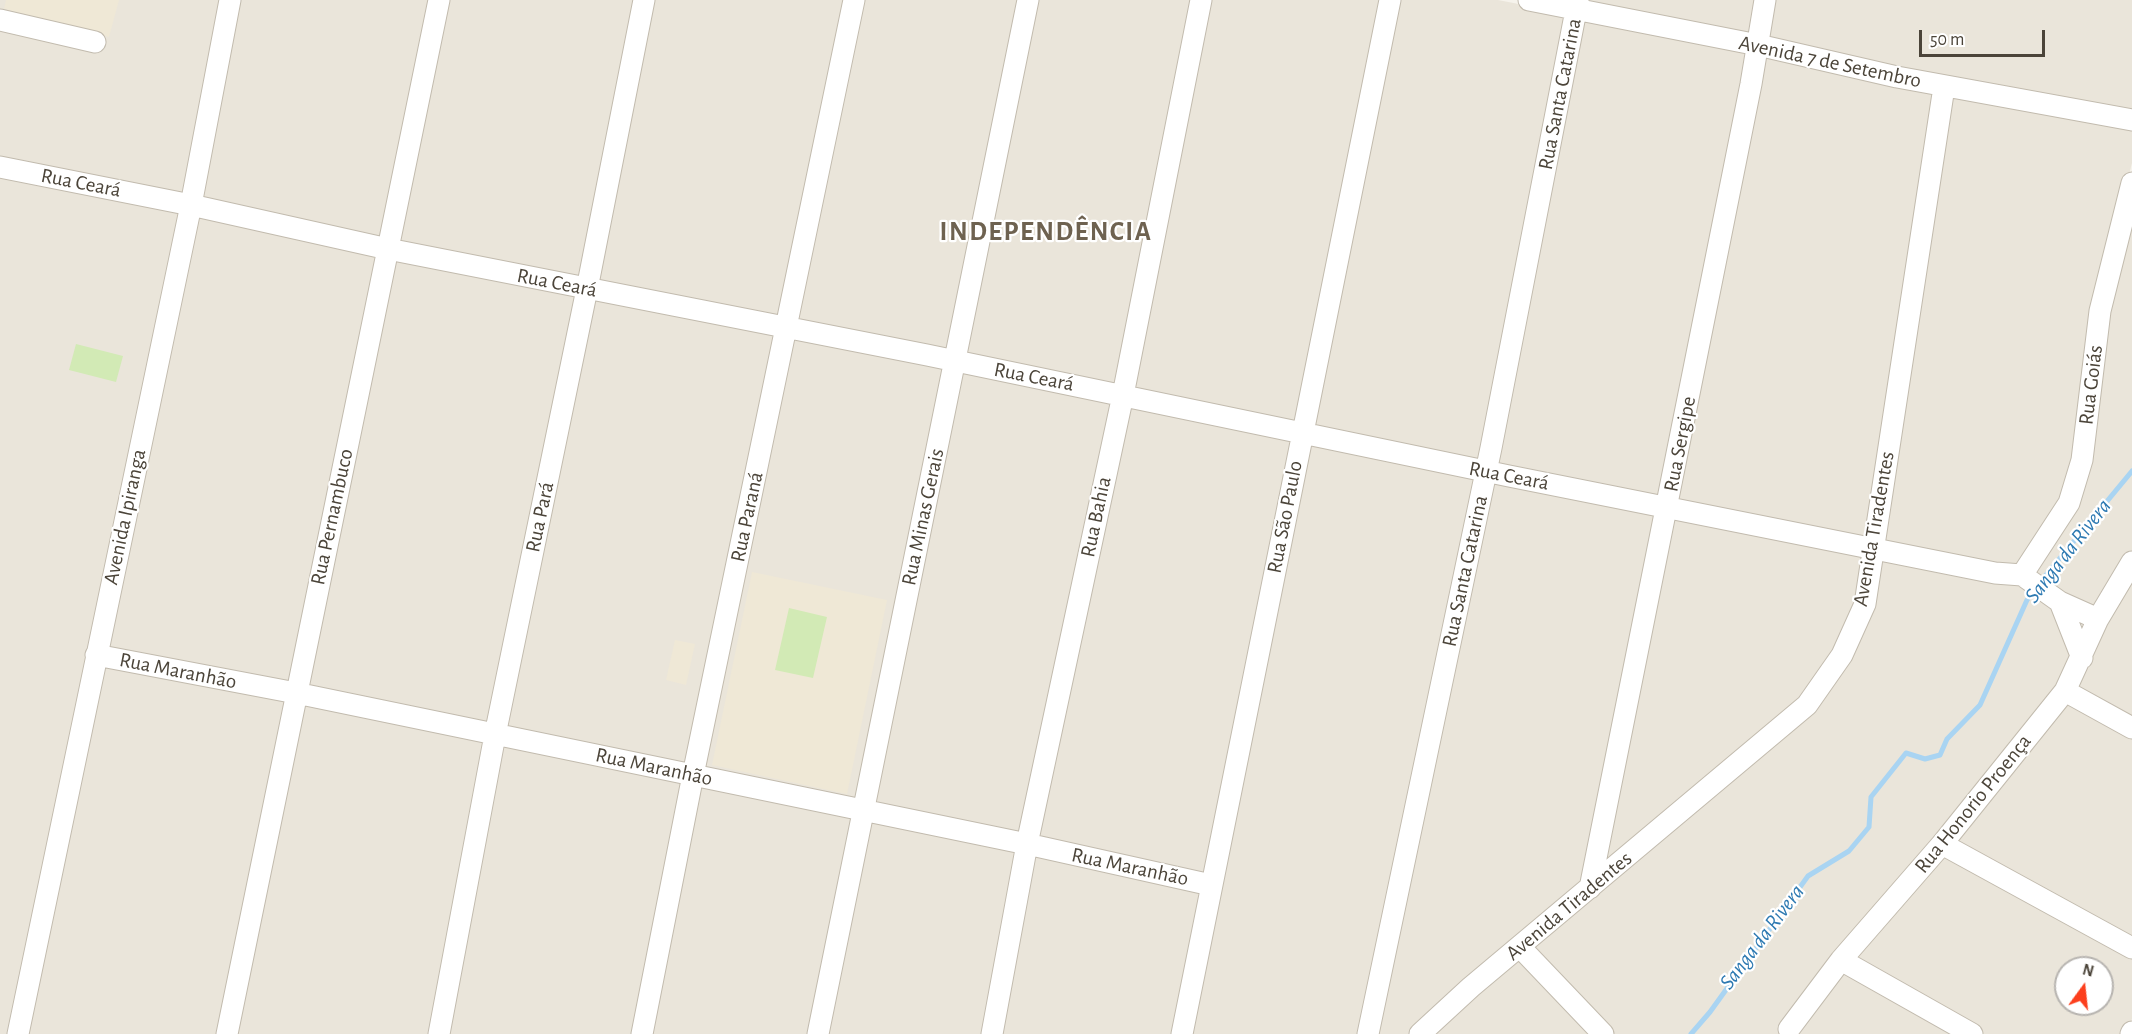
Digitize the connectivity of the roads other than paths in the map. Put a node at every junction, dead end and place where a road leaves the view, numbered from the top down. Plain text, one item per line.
1 (230, 0) edge
2 (439, 0) edge
3 (644, 0) edge
4 (854, 0) edge
5 (1028, 0) edge
6 (1201, 0) edge
7 (1390, 0) edge
8 (1528, 0) edge
9 (1765, 0) edge
10 (1577, 5) edge
11 (0, 20) edge
12 (95, 42) dead end
13 (1758, 45) junction
14 (1944, 87) junction
15 (2132, 120) edge
16 (0, 167) edge
17 (2132, 183) edge
18 (191, 205) junction
19 (388, 249) junction
20 (587, 289) junction
21 (786, 328) junction
22 (955, 361) junction
23 (1123, 395) junction
24 (1302, 432) junction
25 (1486, 471) junction
26 (1667, 506) junction
27 (1872, 549) junction
28 (2132, 561) edge
29 (2028, 578) junction
30 (2060, 602) junction
31 (2098, 619) junction
32 (96, 656) junction
33 (2082, 658) junction
34 (2065, 691) junction
35 (296, 693) junction
36 (2132, 728) edge
37 (495, 735) junction
38 (693, 775) junction
39 (862, 810) junction
40 (1027, 844) junction
41 (1942, 844) junction
42 (1211, 885) junction
43 (1590, 888) junction
44 (1520, 947) junction
45 (2132, 948) edge
46 (1841, 960) junction
47 (1789, 1029) dead end
48 (18, 1034) edge
49 (227, 1034) edge
50 (439, 1034) edge
51 (642, 1034) edge
52 (818, 1034) edge
53 (992, 1034) edge
54 (1182, 1034) edge
55 (1368, 1034) edge
56 (1420, 1034) edge
57 (1603, 1034) edge
58 (1972, 1034) edge

1 - 18 street, Avenida Ipiranga
2 - 19 street, Rua Pernambuco
3 - 20 street, Rua Pará
4 - 21 street, Rua Paraná
5 - 22 street, Rua Minas Gerais
6 - 23 street, Rua Bahia
7 - 24 street, Rua São Paulo
8 - 10 street, Avenida 7 de Setembro
9 - 13 street, Rua Sergipe
10 - 13 street, Avenida 7 de Setembro
10 - 25 street, Rua Santa Catarina
11 - 12 street
13 - 14 street, Avenida 7 de Setembro
13 - 26 street, Rua Sergipe
14 - 15 street, Avenida 7 de Setembro
14 - 27 street, Avenida Tiradentes
16 - 18 street, Rua Ceará
17 - 29 street, Rua Goiás
18 - 19 street, Rua Ceará
18 - 32 street, Avenida Ipiranga
19 - 20 street, Rua Ceará
19 - 35 street, Rua Pernambuco
20 - 21 street, Rua Ceará
20 - 37 street, Rua Pará
21 - 22 street, Rua Ceará
21 - 38 street, Rua Paraná
22 - 23 street, Rua Ceará
22 - 39 street, Rua Minas Gerais
23 - 24 street, Rua Ceará
23 - 40 street, Rua Bahia
24 - 25 street, Rua Ceará
24 - 42 street, Rua São Paulo
25 - 26 street, Rua Ceará
25 - 55 street, Rua Santa Catarina
26 - 27 street, Rua Ceará
26 - 43 street, Rua Sergipe
27 - 29 street, Rua Ceará
27 - 43 street, Avenida Tiradentes
28 - 31 street, Rua Honorio Proença
29 - 30 street
30 - 31 street
30 - 33 street
31 - 33 street, Rua Honorio Proença
32 - 35 street, Rua Maranhão
32 - 48 street, Avenida Ipiranga
33 - 34 street, Rua Honorio Proença
34 - 36 street
34 - 41 street, Rua Honorio Proença
35 - 37 street, Rua Maranhão
35 - 49 street, Rua Pernambuco
37 - 38 street, Rua Maranhão
37 - 50 street, Rua Pará
38 - 39 street, Rua Maranhão
38 - 51 street, Rua Paraná
39 - 40 street, Rua Maranhão
39 - 52 street, Rua Minas Gerais
40 - 42 street, Rua Maranhão
40 - 53 street, Rua Bahia
41 - 45 street
41 - 46 street, Rua Honorio Proença
42 - 54 street, Rua São Paulo
43 - 44 street, Avenida Tiradentes
44 - 56 street, Avenida Tiradentes
44 - 57 street
46 - 47 street, Rua Honorio Proença
46 - 58 street

